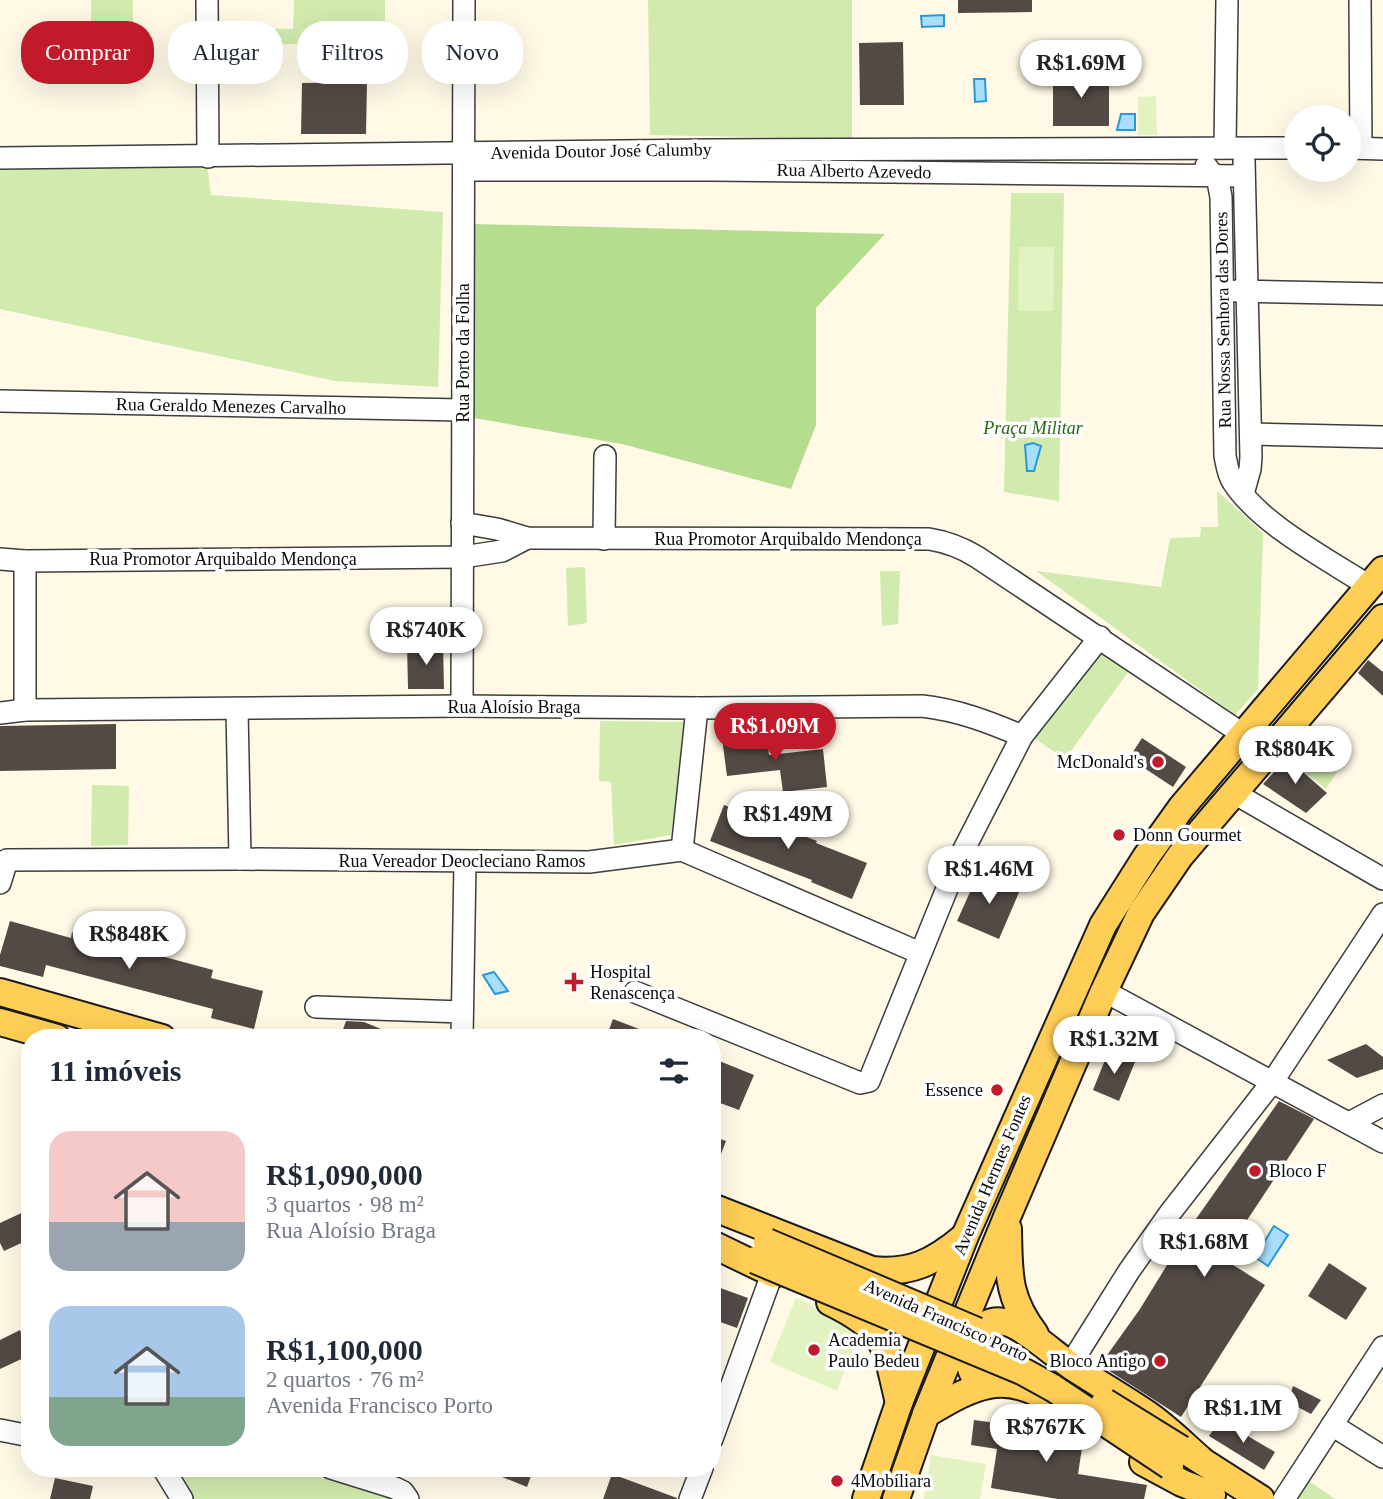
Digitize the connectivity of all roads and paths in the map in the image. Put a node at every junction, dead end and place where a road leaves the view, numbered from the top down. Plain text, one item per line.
1 (207, 0) edge
2 (464, 0) edge
3 (1227, 0) edge
4 (1360, 0) edge
5 (1356, 105) edge
6 (1235, 147) junction
7 (1009, 148) junction
8 (1203, 148) junction
9 (1284, 148) edge
10 (1361, 148) edge
11 (1383, 149) edge
12 (208, 157) junction
13 (0, 158) edge
14 (711, 160) junction
15 (464, 161) junction
16 (503, 161) joint
17 (1215, 176) junction
18 (1244, 176) junction
19 (1007, 181) junction
20 (1223, 290) junction
21 (1247, 291) junction
22 (1383, 294) edge
23 (0, 401) edge
24 (462, 410) junction
25 (1251, 435) junction
26 (1383, 437) edge
27 (605, 456) dead end
28 (1243, 494) junction
29 (462, 523) junction
30 (527, 538) junction
31 (604, 539) junction
32 (463, 557) junction
33 (0, 559) edge
34 (25, 561) junction
35 (1376, 578) edge
36 (1383, 618) edge
37 (1100, 637) junction
38 (462, 706) junction
39 (697, 708) junction
40 (237, 709) junction
41 (25, 710) junction
42 (0, 713) edge
43 (1244, 735) junction
44 (1022, 736) junction
45 (1234, 793) junction
46 (681, 850) junction
47 (240, 859) junction
48 (465, 863) junction
49 (1383, 879) edge
50 (0, 883) edge
51 (1383, 914) edge
52 (920, 953) junction
53 (1104, 991) junction
54 (0, 992) edge
55 (635, 992) dead end
56 (316, 1007) dead end
57 (462, 1012) junction
58 (0, 1022) edge
59 (25, 1029) edge
60 (130, 1029) edge
61 (462, 1029) edge
62 (1273, 1081) junction
63 (1383, 1105) edge
64 (1349, 1123) junction
65 (1379, 1135) edge
66 (721, 1211) edge
67 (1007, 1217) junction
68 (721, 1223) edge
69 (965, 1236) junction
70 (721, 1246) edge
71 (765, 1259) junction
72 (919, 1267) junction
73 (884, 1342) junction
74 (1045, 1347) junction
75 (1383, 1347) edge
76 (1070, 1365) junction
77 (983, 1385) junction
78 (721, 1403) edge
79 (899, 1403) junction
80 (926, 1414) junction
81 (1332, 1425) junction
82 (0, 1430) edge
83 (21, 1434) edge
84 (1383, 1457) edge
85 (1184, 1458) junction
86 (169, 1477) edge
87 (360, 1477) edge
88 (699, 1477) edge
89 (1215, 1497) edge
90 (182, 1499) edge
91 (408, 1499) edge
92 (690, 1499) edge
93 (866, 1499) edge
94 (896, 1499) edge
95 (1261, 1499) edge
96 (1284, 1499) edge

1 - 12 street
2 - 15 street, Rua Porto da Folha
3 - 6 street, Rua Nossa Senhora das Dores
4 - 5 street
6 - 8 street, Avenida Doutor José Calumby
6 - 9 street, Avenida Doutor José Calumby
6 - 18 street, Rua Nossa Senhora das Dores
7 - 8 street, Avenida Doutor José Calumby
7 - 14 street, Avenida Doutor José Calumby
7 - 19 street
8 - 17 street, Rua Nossa Senhora das Dores
10 - 11 street
12 - 13 street, Avenida Doutor José Calumby
12 - 15 street, Avenida Doutor José Calumby
14 - 16 street, Rua Alberto Azevedo
14 - 19 street, Rua Alberto Azevedo
15 - 16 street, Avenida Doutor José Calumby
15 - 24 street, Rua Porto da Folha
17 - 18 street, Rua Alberto Azevedo
17 - 19 street, Rua Alberto Azevedo
17 - 20 street, Rua Nossa Senhora das Dores
18 - 21 street, Rua Nossa Senhora das Dores
20 - 21 street
20 - 28 street, Rua Nossa Senhora das Dores
21 - 22 street
21 - 25 street, Rua Nossa Senhora das Dores
23 - 24 street, Rua Geraldo Menezes Carvalho
24 - 29 street, Rua Porto da Folha
25 - 26 street
25 - 28 street, Rua Nossa Senhora das Dores
27 - 31 street
28 - 35 street, Rua Nossa Senhora das Dores
29 - 30 street, Rua Promotor Arquibaldo Mendonça
29 - 32 street, Rua Porto da Folha
30 - 31 street, Rua Promotor Arquibaldo Mendonça
30 - 32 street, Rua Promotor Arquibaldo Mendonça
31 - 37 street, Rua Promotor Arquibaldo Mendonça
32 - 34 street, Rua Promotor Arquibaldo Mendonça
32 - 38 street, Rua Porto da Folha
33 - 34 street, Rua Promotor Arquibaldo Mendonça
34 - 41 street
35 - 43 main road, Avenida Hermes Fontes
36 - 45 main road, Avenida Hermes Fontes
37 - 43 street, Rua Promotor Arquibaldo Mendonça
37 - 44 street
38 - 39 street, Rua Aloísio Braga
38 - 40 street, Rua Aloísio Braga
39 - 44 street, Rua Aloísio Braga
39 - 46 street
40 - 41 street, Rua Aloísio Braga
40 - 47 street
41 - 42 street, Rua Aloísio Braga
43 - 69 main road, Avenida Hermes Fontes
44 - 52 street
45 - 49 street
45 - 53 main road, Avenida Hermes Fontes
46 - 48 street, Rua Vereador Deocleciano Ramos
46 - 52 street
47 - 48 street, Rua Vereador Deocleciano Ramos
47 - 50 street, Rua Vereador Deocleciano Ramos
48 - 57 street
51 - 62 street
52 - 55 street
53 - 62 street
53 - 67 main road, Avenida Hermes Fontes
54 - 60 main road
56 - 57 street
57 - 61 street
58 - 59 main road
62 - 64 street
62 - 76 street
63 - 64 street
64 - 65 street
66 - 72 main road
67 - 74 main road
67 - 80 main road, Avenida Hermes Fontes
68 - 71 main road
69 - 72 main road
69 - 79 main road, Avenida Hermes Fontes
70 - 71 main road
71 - 73 main road
71 - 78 street
71 - 85 main road, Avenida Francisco Porto, bridge
72 - 73 main road
73 - 79 main road
74 - 76 main road
74 - 77 main road
75 - 81 street
76 - 85 main road
77 - 80 main road
77 - 89 main road
79 - 93 main road, Avenida Hermes Fontes
80 - 94 main road, Avenida Hermes Fontes
81 - 84 street
81 - 96 street
82 - 83 street
85 - 89 main road, Avenida Francisco Porto
85 - 95 main road, Avenida Francisco Porto
86 - 90 street
87 - 91 street
88 - 92 street

